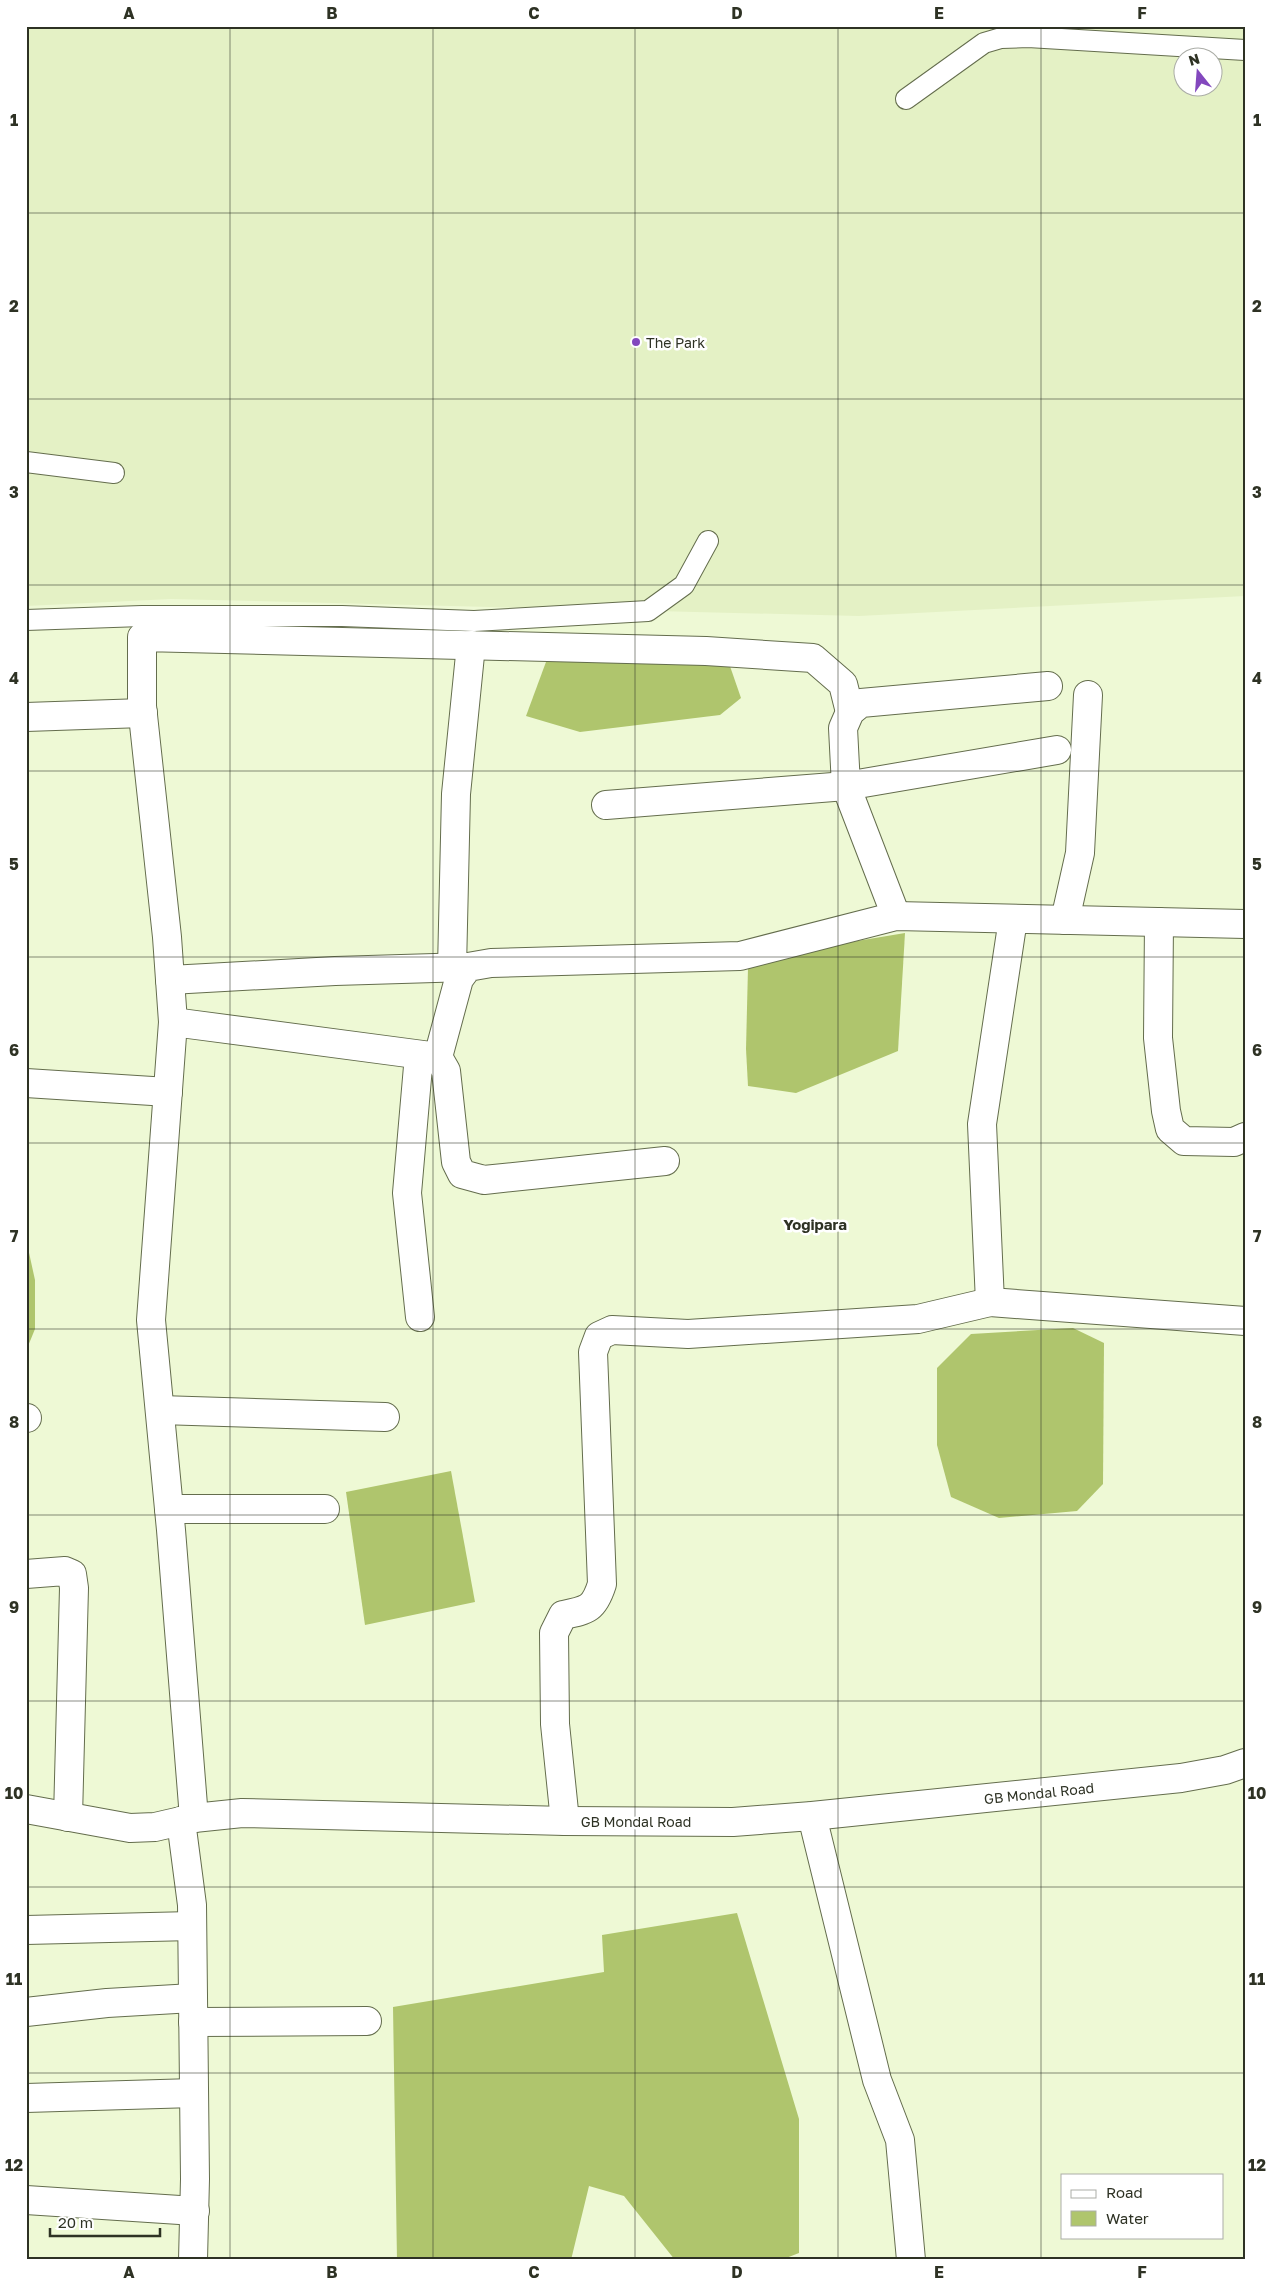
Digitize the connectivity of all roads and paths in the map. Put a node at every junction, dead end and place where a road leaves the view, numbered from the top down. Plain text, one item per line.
1 (1245, 50) edge
2 (906, 99) dead end
3 (26, 462) edge
4 (114, 473) dead end
5 (708, 541) dead end
6 (26, 620) edge
7 (471, 645) junction
8 (1048, 686) dead end
9 (1088, 695) dead end
10 (850, 712) junction
11 (143, 713) junction
12 (26, 717) edge
13 (1057, 750) dead end
14 (846, 786) junction
15 (606, 805) dead end
16 (896, 916) junction
17 (1013, 919) junction
18 (1065, 920) junction
19 (1159, 922) junction
20 (1245, 924) edge
21 (460, 968) junction
22 (170, 980) junction
23 (172, 1022) junction
24 (429, 1056) junction
25 (26, 1083) edge
26 (168, 1092) junction
27 (1245, 1136) edge
28 (665, 1161) dead end
29 (990, 1302) junction
30 (420, 1317) dead end
31 (1245, 1321) edge
32 (160, 1410) junction
33 (385, 1417) dead end
34 (169, 1509) junction
35 (325, 1509) dead end
36 (26, 1574) edge
37 (1245, 1763) edge
38 (26, 1809) edge
39 (812, 1816) junction
40 (68, 1817) junction
41 (187, 1820) junction
42 (565, 1820) junction
43 (192, 1926) junction
44 (26, 1930) edge
45 (193, 2010) junction
46 (26, 2012) edge
47 (367, 2021) dead end
48 (194, 2093) junction
49 (26, 2098) edge
50 (26, 2200) edge
51 (195, 2211) junction
52 (193, 2260) edge
53 (912, 2260) edge

1 - 2 lane
3 - 4 lane
5 - 6 lane
7 - 10 street
7 - 11 street
7 - 21 street
8 - 10 street
9 - 18 street
10 - 14 street
11 - 12 street
11 - 22 street
13 - 14 street
14 - 15 street
14 - 16 street
16 - 17 street
16 - 21 street
17 - 18 street
17 - 29 street
18 - 19 street
19 - 20 street
19 - 27 street
21 - 22 street
21 - 24 street
22 - 23 street
23 - 24 street
23 - 26 street
24 - 28 street
24 - 30 street
25 - 26 street
26 - 32 street
29 - 31 street
29 - 42 street
32 - 33 street
32 - 34 street
34 - 35 street
34 - 41 street
36 - 40 street
37 - 39 street, GB Mondal Road
38 - 40 street, GB Mondal Road
39 - 42 street, GB Mondal Road
39 - 53 street
40 - 41 street, GB Mondal Road
41 - 42 street, GB Mondal Road
41 - 43 street
43 - 44 street
43 - 45 street
45 - 46 street
45 - 47 street
45 - 48 street
48 - 49 street
48 - 51 street
50 - 51 street
51 - 52 street

